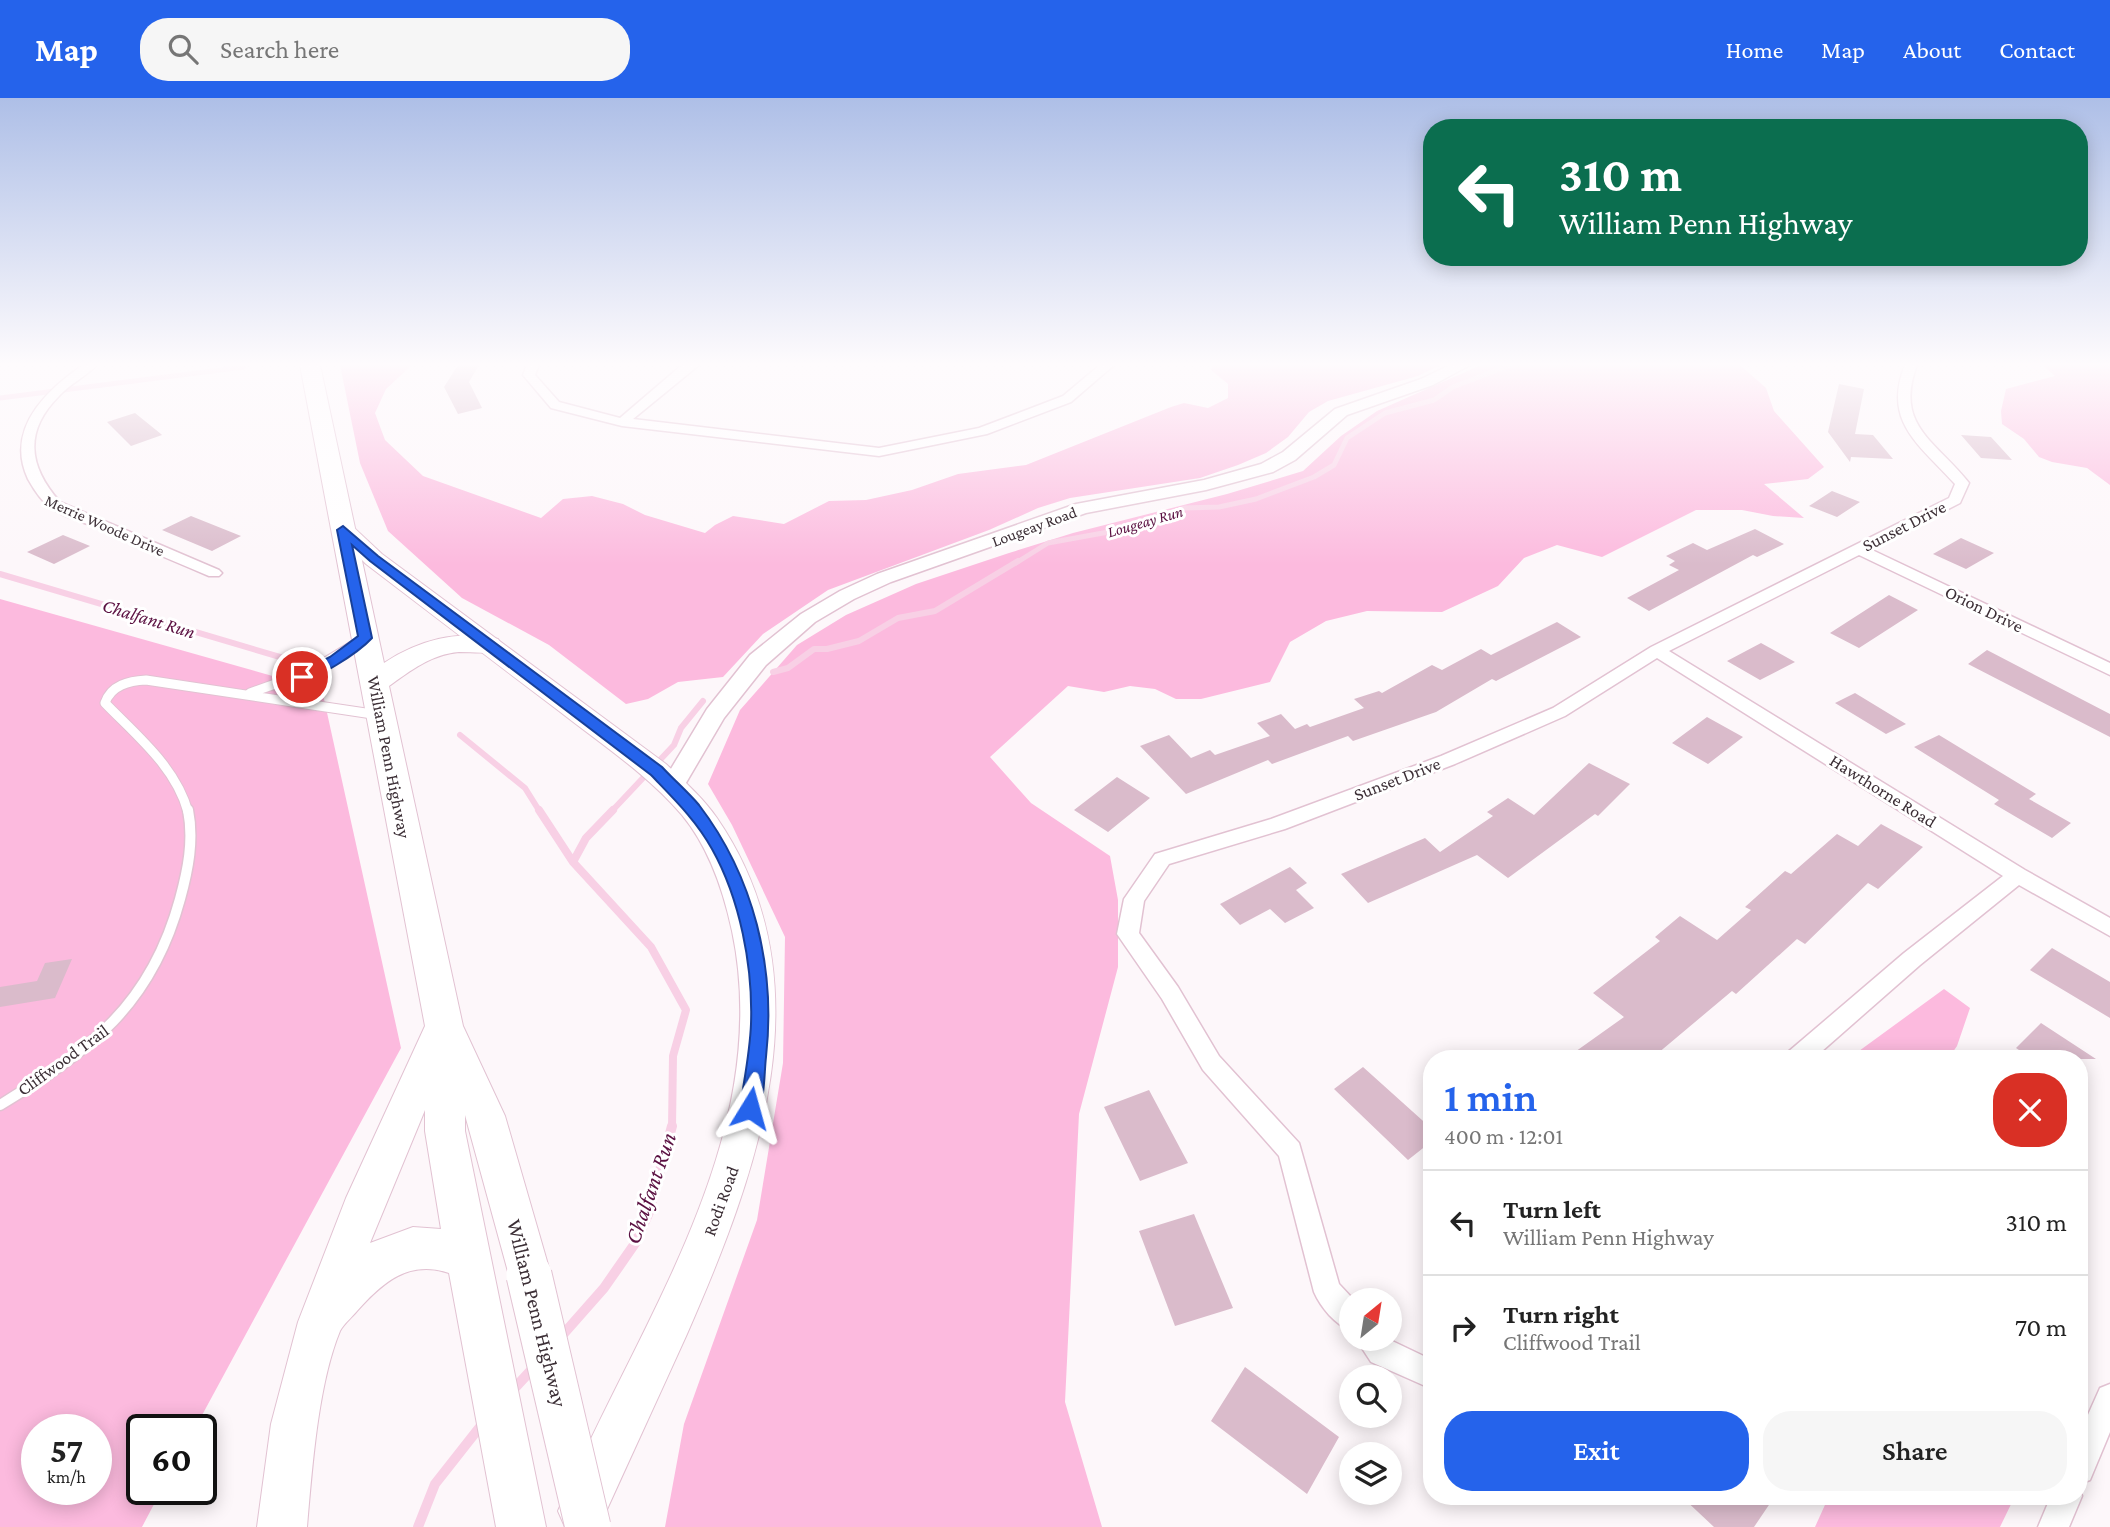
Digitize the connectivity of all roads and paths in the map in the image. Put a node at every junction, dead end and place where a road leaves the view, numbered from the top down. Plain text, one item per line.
1 (19, 432) edge
2 (323, 432) edge
3 (705, 432) edge
4 (979, 432) edge
5 (1318, 432) edge
6 (1914, 432) edge
7 (343, 530) junction
8 (1859, 549) junction
9 (214, 573) dead end
10 (365, 638) junction
11 (488, 645) junction
12 (1657, 651) junction
13 (2110, 670) edge
14 (243, 695) junction
15 (377, 700) junction
16 (660, 775) junction
17 (2018, 875) junction
18 (2110, 928) edge
19 (443, 1026) junction
20 (1806, 1050) edge
21 (0, 1105) edge
22 (470, 1260) junction
23 (1339, 1304) edge
24 (320, 1322) junction
25 (1380, 1351) edge
26 (1423, 1371) edge
27 (2110, 1398) edge
28 (2088, 1448) edge
29 (2063, 1505) edge
30 (282, 1527) edge
31 (521, 1527) edge
32 (575, 1527) edge
33 (588, 1527) edge
34 (2053, 1527) edge

1 - 9 street, Merrie Woode Drive
2 - 7 highway, William Penn Highway
3 - 4 street
5 - 16 street, Lougeay Road
6 - 8 street, Sunset Drive
7 - 10 highway, William Penn Highway
7 - 11 main road, Rodi Road
8 - 12 street, Sunset Drive
8 - 13 street, Orion Drive
10 - 14 lane, Cliffwood Trail
10 - 15 highway, William Penn Highway
11 - 15 highway
11 - 16 main road, Rodi Road
12 - 17 street, Hawthorne Road
12 - 23 street, Sunset Drive
14 - 15 lane, Cliffwood Trail
14 - 21 lane, Cliffwood Trail
15 - 19 highway, William Penn Highway
16 - 32 main road, Rodi Road
17 - 18 street, Hawthorne Road
17 - 20 street
19 - 22 highway, William Penn Highway
19 - 24 highway
19 - 33 highway, William Penn Highway, bridge
22 - 24 highway
22 - 31 highway, William Penn Highway
24 - 30 highway
25 - 26 street
27 - 28 street
29 - 34 street

